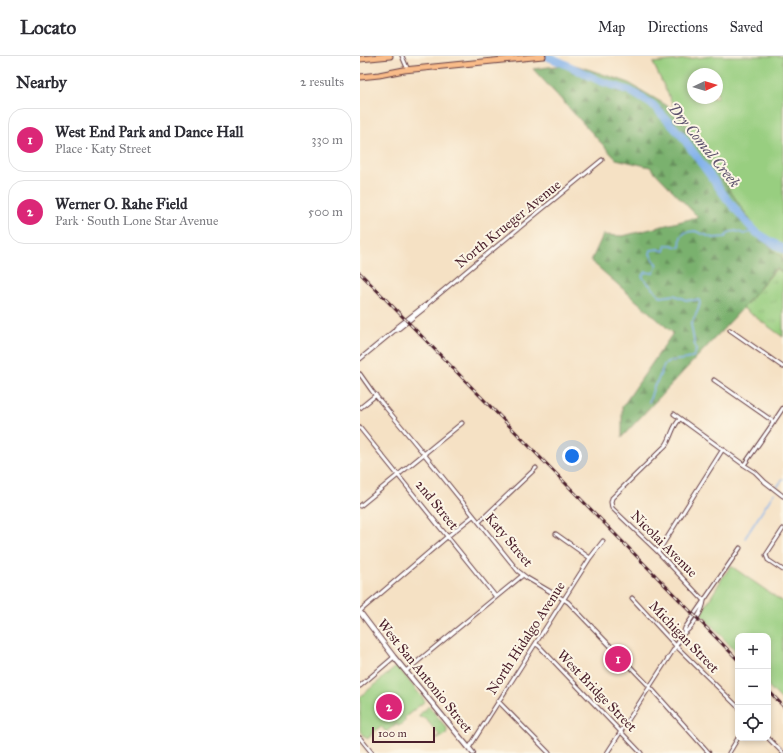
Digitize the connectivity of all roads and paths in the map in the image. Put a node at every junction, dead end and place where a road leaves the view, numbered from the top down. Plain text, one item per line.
1 (390, 56) edge
2 (402, 56) edge
3 (542, 56) edge
4 (360, 59) edge
5 (408, 70) junction
6 (360, 77) edge
7 (602, 160) dead end
8 (730, 330) dead end
9 (360, 359) edge
10 (783, 367) edge
11 (360, 374) edge
12 (714, 380) dead end
13 (376, 395) junction
14 (360, 408) edge
15 (783, 408) edge
16 (674, 414) dead end
17 (680, 419) junction
18 (774, 422) junction
19 (462, 423) dead end
20 (360, 428) edge
21 (723, 449) junction
22 (424, 454) junction
23 (744, 465) junction
24 (536, 468) dead end
25 (398, 475) junction
26 (783, 496) edge
27 (360, 506) edge
28 (473, 516) junction
29 (479, 522) junction
30 (783, 530) edge
31 (556, 534) dead end
32 (448, 536) junction
33 (603, 541) dead end
34 (740, 548) dead end
35 (658, 552) junction
36 (590, 558) junction
37 (783, 570) edge
38 (523, 575) junction
39 (496, 597) junction
40 (632, 598) dead end
41 (564, 599) junction
42 (704, 601) junction
43 (360, 612) edge
44 (536, 644) junction
45 (676, 646) junction
46 (394, 657) junction
47 (406, 671) junction
48 (360, 686) edge
49 (650, 687) junction
50 (498, 701) junction
51 (736, 705) edge
52 (621, 731) junction
53 (360, 738) edge
54 (736, 741) edge
55 (771, 741) edge
56 (371, 751) edge
57 (471, 751) edge
58 (365, 753) edge
59 (549, 753) edge
60 (607, 753) edge
61 (641, 753) edge
62 (709, 753) edge
63 (729, 753) edge
64 (783, 753) edge

1 - 4 main road
2 - 5 street
3 - 5 main road
5 - 6 main road
7 - 9 street, North Krueger Avenue
8 - 10 street
11 - 13 street, Katy Street
12 - 18 street
13 - 14 street
13 - 22 street, Katy Street
15 - 18 street
16 - 17 street
17 - 21 street
17 - 35 street, Nicolai Avenue
18 - 23 street
19 - 22 street
20 - 25 street, 2nd Street
21 - 23 street
21 - 35 street
22 - 25 street
22 - 28 street, Katy Street
23 - 26 street
24 - 29 street
25 - 27 street
25 - 32 street, 2nd Street
28 - 29 street, Katy Street
28 - 32 street
29 - 38 street, Katy Street
30 - 37 street
31 - 36 street
32 - 39 street, 2nd Street
32 - 43 street
33 - 36 street, North Hidalgo Avenue
34 - 42 street
35 - 42 street, Nicolai Avenue
36 - 41 street, North Hidalgo Avenue
38 - 39 street
38 - 41 street, Katy Street
39 - 47 street
40 - 45 street, Michigan Street
41 - 44 street, North Hidalgo Avenue
41 - 49 street, Katy Street
42 - 45 street
43 - 46 street, West San Antonio Street
44 - 50 street, North Hidalgo Avenue
44 - 52 street, West Bridge Street
45 - 49 street
45 - 51 street, Michigan Street
46 - 47 street, West San Antonio Street
46 - 48 street
47 - 57 street, West San Antonio Street
49 - 52 street
49 - 62 street, Katy Street
50 - 57 street, North Hidalgo Avenue
50 - 59 street
52 - 60 street
52 - 61 street, West Bridge Street
53 - 56 street
54 - 63 street
55 - 64 street
56 - 58 street

